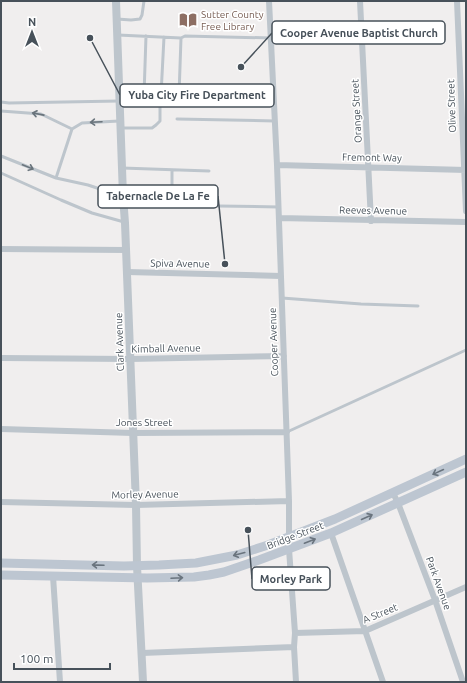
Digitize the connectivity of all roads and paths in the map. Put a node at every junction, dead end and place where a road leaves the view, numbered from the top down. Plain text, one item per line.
1 (116, 1) edge
2 (144, 1) edge
3 (269, 1) edge
4 (360, 1) edge
5 (457, 1) edge
6 (117, 19) junction
7 (118, 35) junction
8 (146, 36) junction
9 (164, 37) junction
10 (181, 38) junction
11 (270, 38) junction
12 (144, 95) junction
13 (160, 95) junction
14 (120, 98) junction
15 (1, 102) edge
16 (160, 102) dead end
17 (220, 103) dead end
18 (274, 104) junction
19 (1, 111) edge
20 (178, 119) dead end
21 (275, 121) junction
22 (121, 125) junction
23 (72, 129) junction
24 (1, 156) edge
25 (277, 165) junction
26 (368, 167) junction
27 (122, 168) junction
28 (172, 170) junction
29 (465, 170) edge
30 (209, 171) dead end
31 (1, 173) edge
32 (56, 178) junction
33 (172, 195) dead end
34 (123, 196) junction
35 (218, 206) dead end
36 (279, 207) junction
37 (466, 211) edge
38 (279, 218) junction
39 (371, 221) junction
40 (466, 222) edge
41 (125, 223) junction
42 (1, 249) edge
43 (126, 250) junction
44 (127, 272) junction
45 (281, 276) junction
46 (282, 298) junction
47 (418, 306) dead end
48 (466, 350) edge
49 (284, 356) junction
50 (1, 358) edge
51 (130, 359) junction
52 (1, 429) edge
53 (287, 432) junction
54 (134, 433) junction
55 (466, 460) edge
56 (466, 472) edge
57 (393, 493) junction
58 (289, 501) junction
59 (1, 502) edge
60 (398, 503) junction
61 (136, 505) junction
62 (331, 533) junction
63 (289, 536) junction
64 (289, 549) junction
65 (1, 563) edge
66 (138, 566) junction
67 (1, 574) edge
68 (52, 576) junction
69 (138, 578) junction
70 (466, 587) edge
71 (435, 600) junction
72 (365, 631) junction
73 (295, 633) junction
74 (294, 647) junction
75 (142, 653) junction
76 (60, 682) edge
77 (143, 682) edge
78 (296, 682) edge
79 (383, 682) edge
80 (463, 682) edge

1 - 6 street, Clark Avenue
2 - 6 lane
3 - 11 street, Cooper Avenue
4 - 26 street, Orange Street
5 - 29 street, Olive Street
6 - 7 street, Clark Avenue
7 - 8 lane
7 - 14 street, Clark Avenue
8 - 9 lane
8 - 12 lane
9 - 10 lane
9 - 13 lane
10 - 11 lane
10 - 13 lane
11 - 18 street, Cooper Avenue
12 - 13 lane
12 - 14 lane
14 - 15 lane
14 - 22 street, Clark Avenue
16 - 22 lane
17 - 18 lane
18 - 21 street, Cooper Avenue
23 -> 19 lane
20 - 21 lane
21 - 25 street, Cooper Avenue
22 -> 23 lane
22 - 27 street, Clark Avenue
23 - 32 lane
24 -> 32 lane
25 - 26 street, Fremont Way
25 - 36 street, Cooper Avenue
26 - 29 street, Fremont Way
26 - 39 street, Orange Street
27 - 28 lane
27 - 34 street, Clark Avenue
28 - 30 lane
28 - 33 lane
29 - 37 street, Olive Street
31 - 41 lane
32 - 34 lane
34 - 41 street, Clark Avenue
35 - 36 lane
36 - 38 street, Cooper Avenue
38 - 39 street, Reeves Avenue
38 - 45 street, Cooper Avenue
39 - 40 street, Reeves Avenue
41 - 43 street, Clark Avenue
42 - 43 street
43 - 44 street, Clark Avenue
44 - 45 street, Spiva Avenue
44 - 51 street, Clark Avenue
45 - 46 street, Cooper Avenue
46 - 47 lane
46 - 49 street, Cooper Avenue
48 - 53 lane
49 - 51 street, Kimball Avenue
49 - 53 street, Cooper Avenue
50 - 51 street, Kimball Avenue
51 - 54 street, Clark Avenue
52 - 54 street, Jones Street
53 - 54 street, Jones Street
53 - 58 street, Cooper Avenue
54 - 61 street, Clark Avenue
55 -> 57 main road, Bridge Street
56 - 60 main road, Bridge Street
57 - 60 street, Park Avenue
57 - 63 main road, Bridge Street
58 - 61 street, Morley Avenue
58 - 63 street, Cooper Avenue
59 - 61 street, Morley Avenue
62 -> 60 main road, Bridge Street
60 - 71 street, Park Avenue
61 - 66 street, Clark Avenue
64 -> 62 main road, Bridge Street
62 - 72 street
63 - 64 street, Cooper Avenue
63 -> 66 main road, Bridge Street
69 -> 64 main road, Bridge Street
64 - 73 street, Cooper Avenue
66 -> 65 main road, Bridge Street
66 - 69 street, Clark Avenue
67 - 68 main road, Bridge Street
68 - 69 main road, Bridge Street
68 - 76 street
69 - 75 street, Clark Avenue
70 - 71 street, A Street
71 - 72 street, A Street
71 - 80 street, Park Avenue
72 - 73 street, A Street
72 - 79 street
73 - 74 street, Cooper Avenue
74 - 75 street
74 - 78 street, Cooper Avenue
75 - 77 street, Clark Avenue

